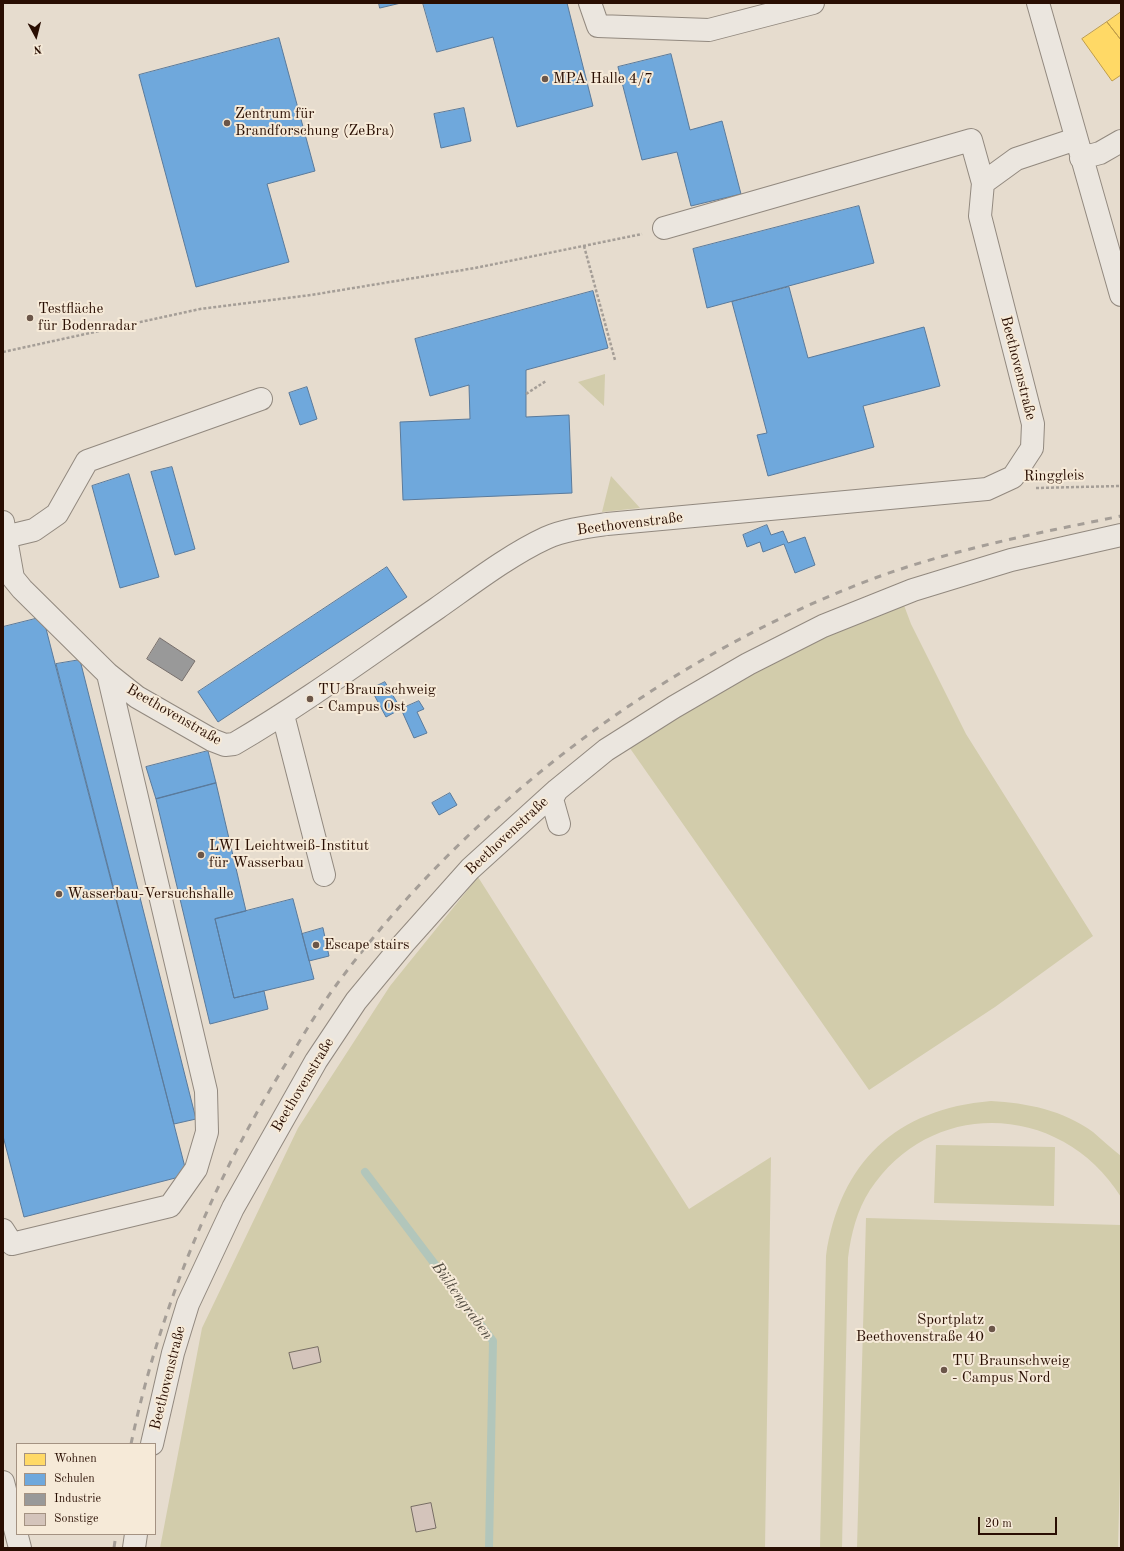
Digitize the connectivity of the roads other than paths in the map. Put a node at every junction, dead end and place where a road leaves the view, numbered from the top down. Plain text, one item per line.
1 (590, 3) edge
2 (813, 3) edge
3 (1038, 3) edge
4 (1121, 141) edge
5 (1079, 148) junction
6 (983, 183) junction
7 (664, 228) road end
8 (1121, 295) edge
9 (260, 399) dead end
10 (4, 530) edge
11 (1121, 535) edge
12 (12, 590) edge
13 (108, 674) junction
14 (283, 715) junction
15 (557, 790) junction
16 (559, 824) dead end
17 (324, 875) dead end
18 (3, 1230) edge
19 (152, 1443) edge
20 (3, 1482) edge
21 (16, 1532) edge
22 (17, 1535) edge
23 (136, 1535) edge
24 (20, 1548) edge
25 (134, 1548) edge

1 - 2 street
3 - 5 street
4 - 5 street
5 - 6 street
5 - 8 street
6 - 7 street
6 - 14 street, Beethovenstraße
9 - 10 street
10 - 12 street, Beethovenstraße
11 - 15 street, Beethovenstraße
12 - 13 street, Beethovenstraße
13 - 14 street, Beethovenstraße
13 - 18 street
14 - 17 street
15 - 16 street, Beethovenstraße
15 - 19 street, Beethovenstraße
20 - 21 street
22 - 24 street
23 - 25 street

